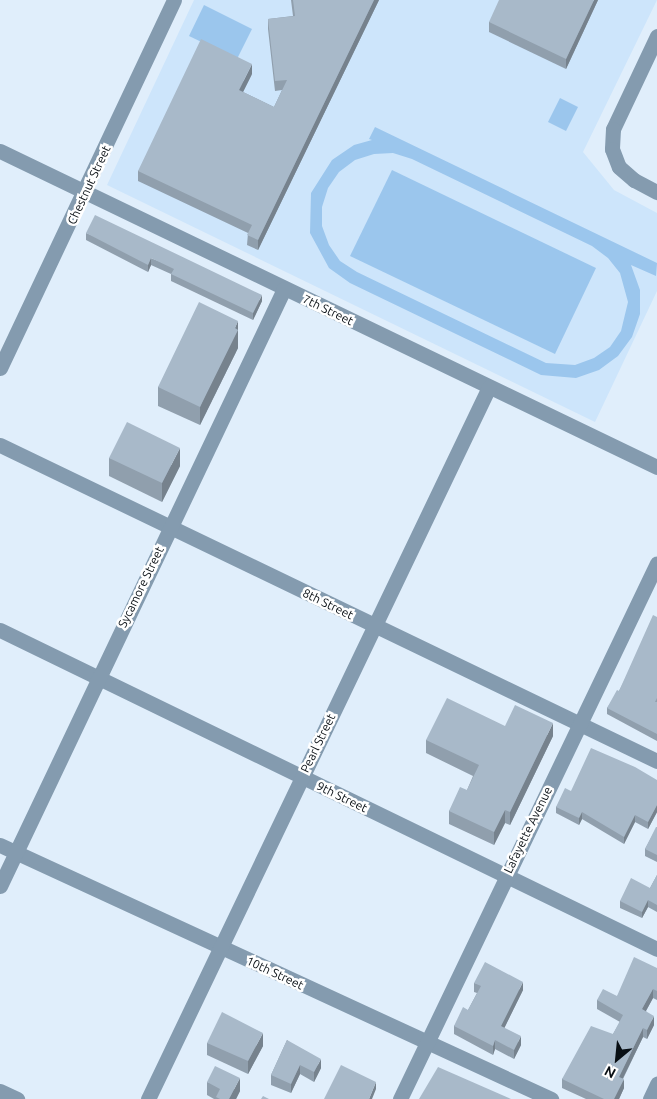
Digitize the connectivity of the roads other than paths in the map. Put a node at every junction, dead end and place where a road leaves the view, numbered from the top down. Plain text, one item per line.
1 (174, 0) edge
2 (657, 36) edge
3 (0, 151) edge
4 (657, 192) edge
5 (85, 193) junction
6 (284, 289) junction
7 (0, 368) edge
8 (489, 387) junction
9 (0, 445) edge
10 (657, 467) edge
11 (170, 527) junction
12 (657, 562) edge
13 (375, 626) junction
14 (0, 630) edge
15 (97, 678) junction
16 (580, 724) junction
17 (657, 761) edge
18 (302, 778) junction
19 (0, 845) edge
20 (16, 852) junction
21 (506, 875) junction
22 (0, 886) edge
23 (221, 948) junction
24 (657, 949) edge
25 (427, 1042) junction
26 (657, 1084) edge
27 (0, 1091) edge
28 (17, 1099) edge
29 (148, 1099) edge
30 (400, 1099) edge
31 (551, 1099) edge
32 (650, 1099) edge

1 - 5 street, Chestnut Street
2 - 4 street
3 - 5 street, 7th Street
5 - 6 street, 7th Street
5 - 7 street, Chestnut Street
6 - 8 street, 7th Street
6 - 11 street, Sycamore Street
8 - 10 street, 7th Street
8 - 13 street, Pearl Street
9 - 11 street, 8th Street
11 - 13 street, 8th Street
11 - 15 street, Sycamore Street
12 - 16 street, Lafayette Avenue
13 - 16 street, 8th Street
13 - 18 street, Pearl Street
14 - 15 street, 9th Street
15 - 18 street, 9th Street
15 - 20 street, Sycamore Street
16 - 17 street, 8th Street
16 - 21 street, Lafayette Avenue
18 - 21 street, 9th Street
18 - 23 street, Pearl Street
19 - 20 street, 10th Street
20 - 22 street, Sycamore Street
20 - 23 street, 10th Street
21 - 24 street, 9th Street
21 - 25 street, Lafayette Avenue
23 - 25 street, 10th Street
23 - 29 street, Pearl Street
25 - 30 street, Lafayette Avenue
25 - 31 street, 10th Street
26 - 32 street
27 - 28 street

